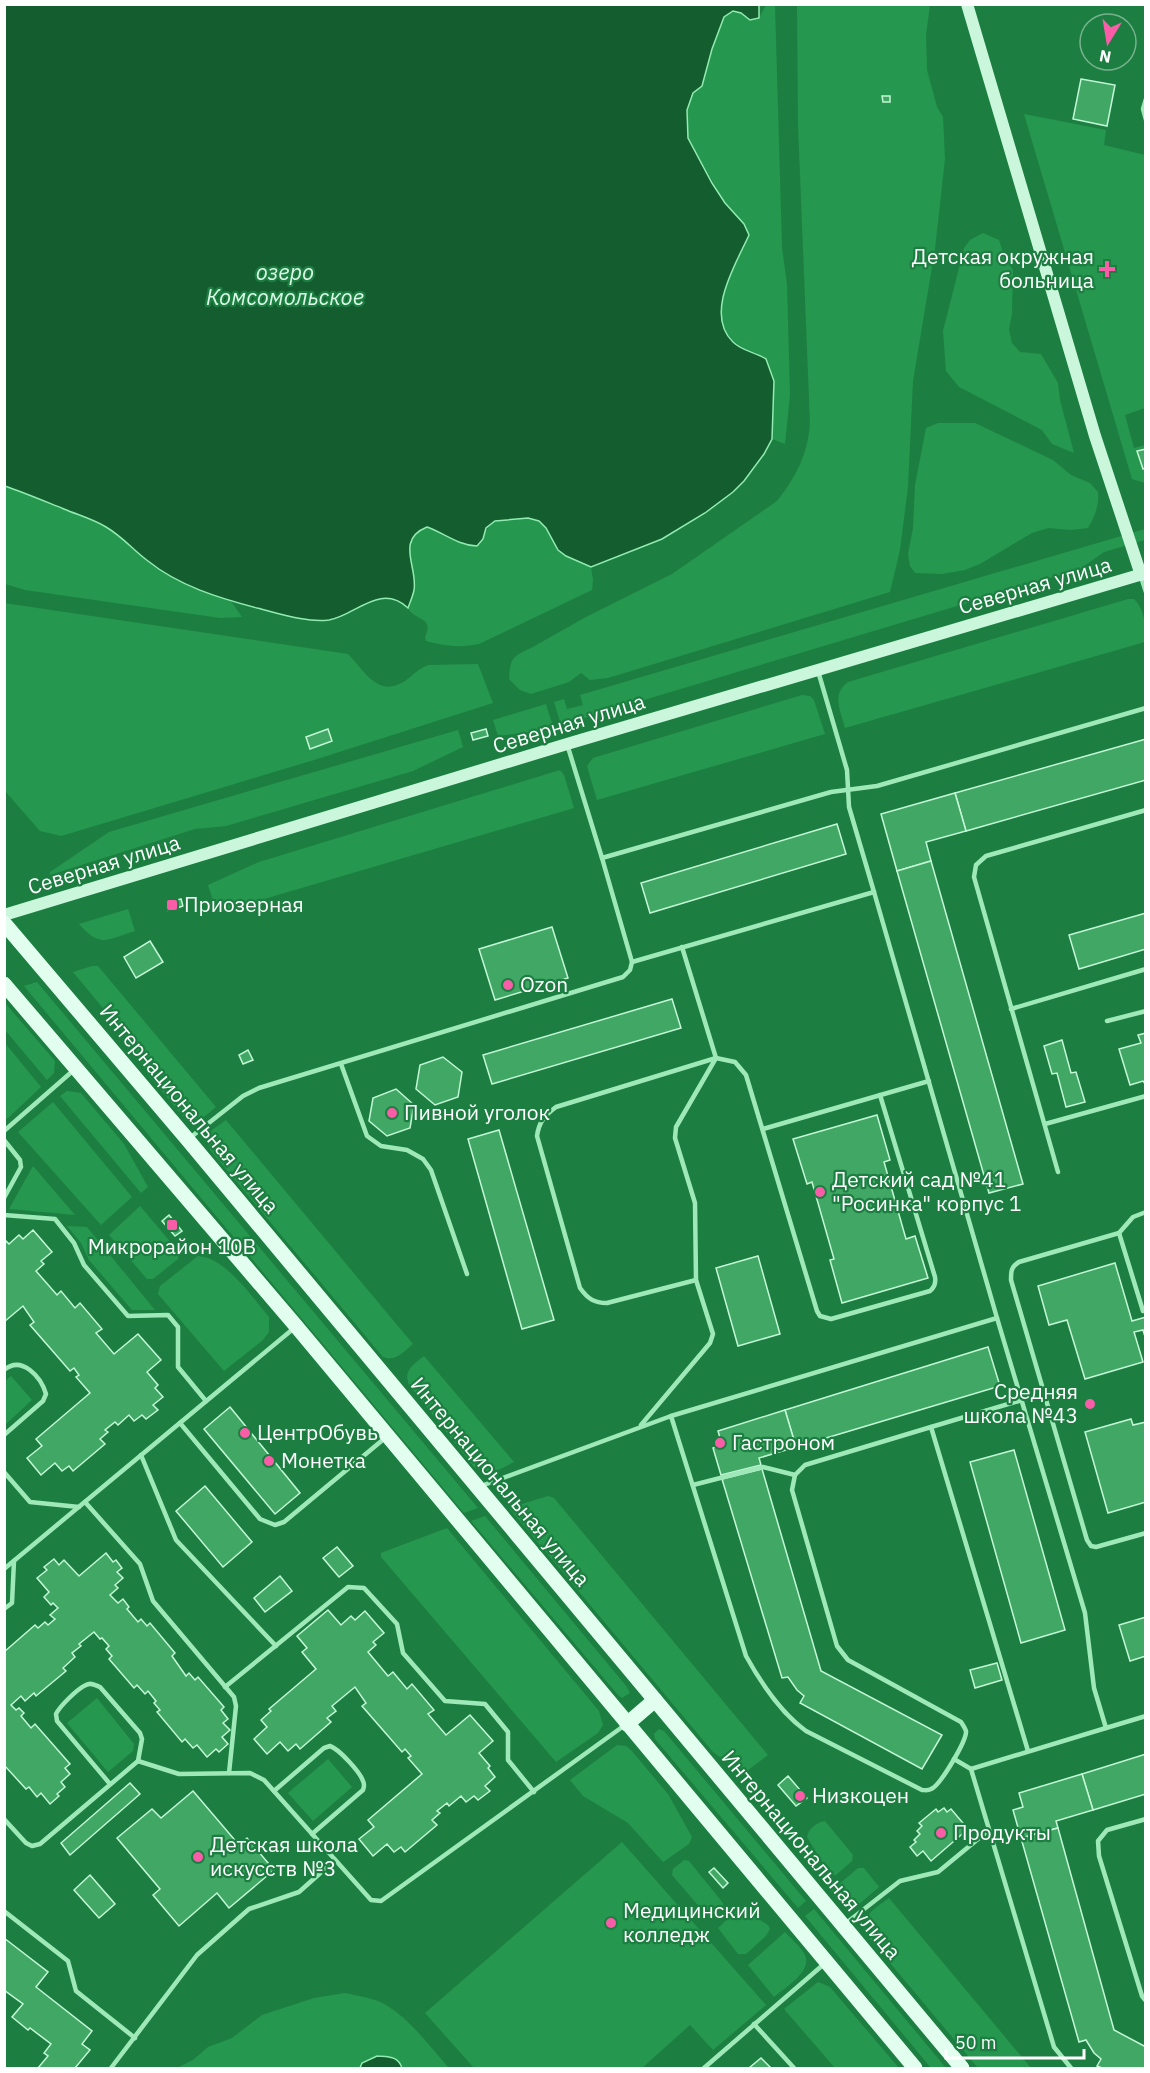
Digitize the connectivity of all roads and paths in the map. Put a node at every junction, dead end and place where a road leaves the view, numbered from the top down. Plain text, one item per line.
1 (967, 4) edge
2 (1146, 99) edge
3 (1146, 120) edge
4 (1143, 574) edge
5 (1146, 592) edge
6 (817, 670) junction
7 (1146, 708) edge
8 (567, 744) junction
9 (848, 790) junction
10 (1146, 810) edge
11 (602, 858) junction
12 (874, 892) junction
13 (4, 915) edge
14 (4, 923) edge
15 (682, 947) junction
16 (632, 962) junction
17 (1146, 969) edge
18 (4, 984) edge
19 (1011, 1009) junction
20 (1146, 1011) edge
21 (1107, 1022) dead end
22 (716, 1058) junction
23 (341, 1064) junction
24 (77, 1067) junction
25 (928, 1081) junction
26 (880, 1095) junction
27 (1146, 1096) edge
28 (1045, 1124) junction
29 (763, 1129) junction
30 (4, 1131) edge
31 (4, 1140) edge
32 (188, 1140) junction
33 (1058, 1172) dead end
34 (4, 1198) edge
35 (1146, 1212) edge
36 (4, 1215) edge
37 (1119, 1233) junction
38 (467, 1274) dead end
39 (696, 1280) junction
40 (1143, 1311) dead end
41 (997, 1318) junction
42 (296, 1326) junction
43 (4, 1370) edge
44 (1022, 1400) junction
45 (206, 1401) junction
46 (671, 1416) junction
47 (180, 1423) junction
48 (639, 1427) junction
49 (931, 1427) junction
50 (4, 1435) edge
51 (387, 1437) junction
52 (141, 1455) junction
53 (4, 1472) edge
54 (795, 1474) junction
55 (693, 1485) junction
56 (477, 1488) junction
57 (85, 1502) junction
58 (79, 1507) junction
59 (1146, 1533) edge
60 (14, 1561) junction
61 (4, 1569) edge
62 (4, 1609) edge
63 (276, 1646) junction
64 (225, 1687) junction
65 (655, 1700) junction
66 (1146, 1716) edge
67 (627, 1724) junction
68 (1106, 1728) junction
69 (1028, 1751) junction
70 (954, 1759) junction
71 (138, 1761) junction
72 (971, 1769) junction
73 (229, 1773) junction
74 (110, 1784) junction
75 (274, 1791) junction
76 (534, 1792) junction
77 (4, 1819) edge
78 (1146, 1819) edge
79 (990, 1830) junction
80 (312, 1834) junction
81 (335, 1860) junction
82 (4, 1911) edge
83 (843, 1926) junction
84 (826, 1962) junction
85 (1146, 2001) edge
86 (754, 2024) junction
87 (135, 2038) junction
88 (111, 2068) edge
89 (704, 2068) edge
90 (794, 2068) edge
91 (915, 2068) edge
92 (962, 2068) edge
93 (1071, 2068) edge

1 - 4 main road
2 - 3 lane
4 - 5 lane
4 - 6 main road, Северная улица
6 - 8 main road, Северная улица
6 - 9 lane
7 - 9 lane
8 - 11 lane
8 - 13 main road, Северная улица
9 - 11 lane
9 - 12 lane
10 - 19 lane
11 - 16 lane
12 - 15 lane
12 - 25 lane
14 - 32 main road, Интернациональная улица
15 - 16 lane
15 - 22 lane
16 - 23 lane
17 - 19 lane
18 - 24 main road
19 - 28 lane
20 - 21 lane
22 - 29 lane
22 - 39 lane
22 - 39 lane
23 - 32 lane
23 - 38 lane
24 - 30 lane
24 - 42 main road
25 - 26 lane
25 - 41 lane
26 - 29 lane
26 - 29 lane
27 - 28 lane
28 - 33 lane
31 - 34 lane
32 - 56 main road, Интернациональная улица
35 - 37 lane
36 - 45 lane
37 - 40 lane
37 - 59 lane
39 - 48 lane
41 - 44 lane
41 - 46 lane
42 - 45 lane
42 - 51 main road
43 - 50 lane
44 - 49 lane
44 - 68 lane
45 - 47 lane
46 - 48 lane
46 - 55 lane
47 - 51 lane
47 - 52 lane
48 - 56 lane
49 - 54 lane
49 - 69 lane
51 - 67 main road
52 - 57 lane
52 - 63 lane
53 - 58 lane
54 - 55 lane
54 - 70 lane
55 - 70 lane
56 - 65 main road, Интернациональная улица
57 - 58 lane
57 - 64 lane
58 - 60 lane
60 - 61 lane
60 - 62 lane
63 - 64 lane
63 - 76 lane
64 - 73 lane
65 - 67 main road
65 - 83 main road, Интернациональная улица
66 - 68 lane
67 - 76 lane
67 - 84 main road
68 - 69 lane
69 - 72 lane
70 - 72 lane
71 - 73 lane
71 - 74 lane
71 - 74 lane
72 - 79 lane
73 - 75 lane
74 - 77 lane
75 - 80 lane
75 - 80 lane
76 - 81 lane
78 - 85 lane
79 - 83 lane
79 - 93 lane
80 - 81 lane
81 - 87 lane
82 - 87 lane
83 - 92 main road, Интернациональная улица
84 - 86 lane
84 - 91 main road
86 - 89 lane
86 - 90 lane
87 - 88 lane

